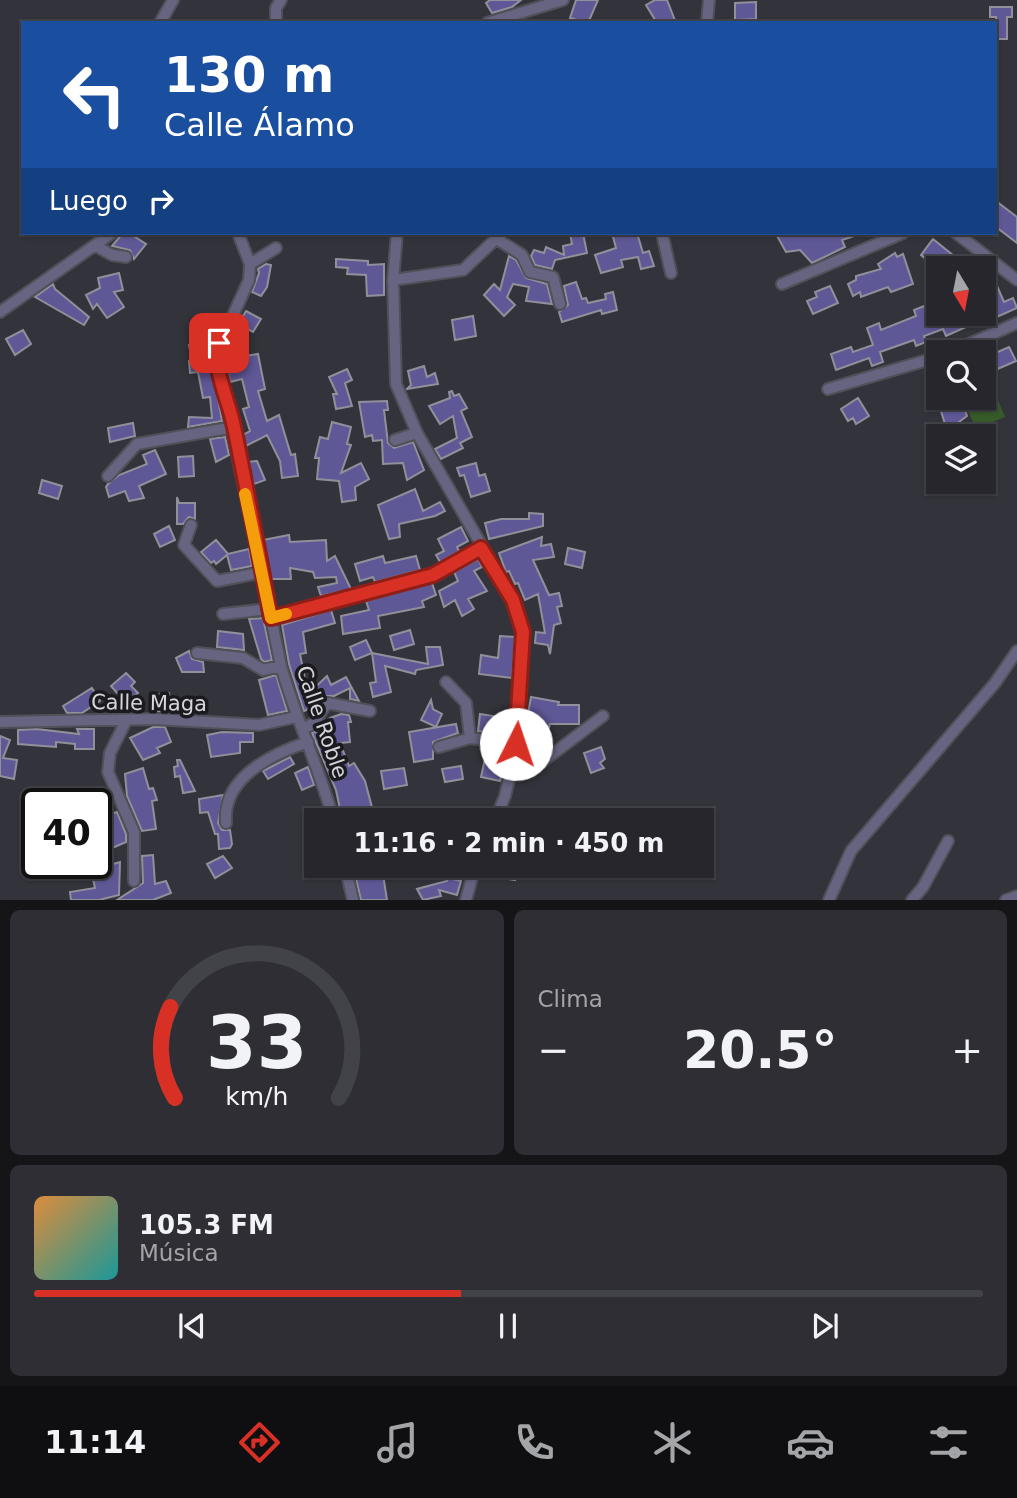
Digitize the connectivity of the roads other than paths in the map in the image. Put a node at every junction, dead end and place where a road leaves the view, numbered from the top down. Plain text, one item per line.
1 (173, 0) edge
2 (282, 0) edge
3 (563, 0) edge
4 (709, 0) edge
5 (161, 21) edge
6 (275, 21) edge
7 (494, 21) edge
8 (707, 21) edge
9 (110, 235) edge
10 (239, 235) edge
11 (397, 235) edge
12 (662, 235) edge
13 (898, 235) edge
14 (959, 235) edge
15 (500, 236) edge
16 (96, 246) junction
17 (276, 248) dead end
18 (126, 257) dead end
19 (250, 264) junction
20 (671, 273) dead end
21 (393, 280) junction
22 (1017, 280) edge
23 (782, 284) dead end
24 (560, 304) dead end
25 (0, 312) edge
26 (1017, 323) edge
27 (978, 340) edge
28 (926, 360) edge
29 (828, 389) dead end
30 (234, 427) junction
31 (417, 433) junction
32 (395, 440) dead end
33 (108, 476) dead end
34 (191, 525) dead end
35 (481, 548) junction
36 (264, 572) junction
37 (223, 614) dead end
38 (270, 614) junction
39 (1017, 651) edge
40 (197, 653) dead end
41 (281, 666) junction
42 (446, 682) dead end
43 (370, 711) dead end
44 (603, 716) dead end
45 (296, 717) junction
46 (127, 721) junction
47 (0, 722) edge
48 (303, 730) junction
49 (470, 738) junction
50 (308, 742) junction
51 (439, 747) dead end
52 (515, 749) junction
53 (330, 808) edge
54 (500, 808) edge
55 (226, 822) dead end
56 (948, 841) dead end
57 (348, 878) edge
58 (472, 878) edge
59 (134, 881) dead end
60 (1017, 896) edge
61 (353, 900) edge
62 (466, 900) edge
63 (830, 900) edge
64 (912, 900) edge
65 (1006, 900) edge

1 - 5 street
2 - 6 street
3 - 7 street
4 - 8 street
9 - 16 street
10 - 19 street
11 - 21 street
12 - 20 street
13 - 23 street
14 - 22 street
15 - 21 street
15 - 24 street
16 - 18 street
16 - 25 street
17 - 19 street
19 - 30 street, Calle Roble
21 - 31 street
26 - 27 street
28 - 29 street
30 - 33 street
30 - 36 street, Calle Roble
31 - 32 street
31 - 35 street
34 - 36 street
35 - 38 street
35 - 52 street
36 - 38 street, Calle Roble
37 - 38 street
38 - 41 street, Calle Roble
39 - 63 street
40 - 41 street
41 - 45 street, Calle Roble
42 - 49 street
43 - 48 street
44 - 52 street
45 - 46 street, Calle Maga
45 - 48 street, Calle Roble
46 - 47 street, Calle Maga
46 - 59 street
48 - 50 street, Calle Roble
49 - 51 street
49 - 52 street
50 - 53 street, Calle Roble
50 - 55 street
52 - 54 street
56 - 64 street
57 - 61 street
58 - 62 street
60 - 65 street

